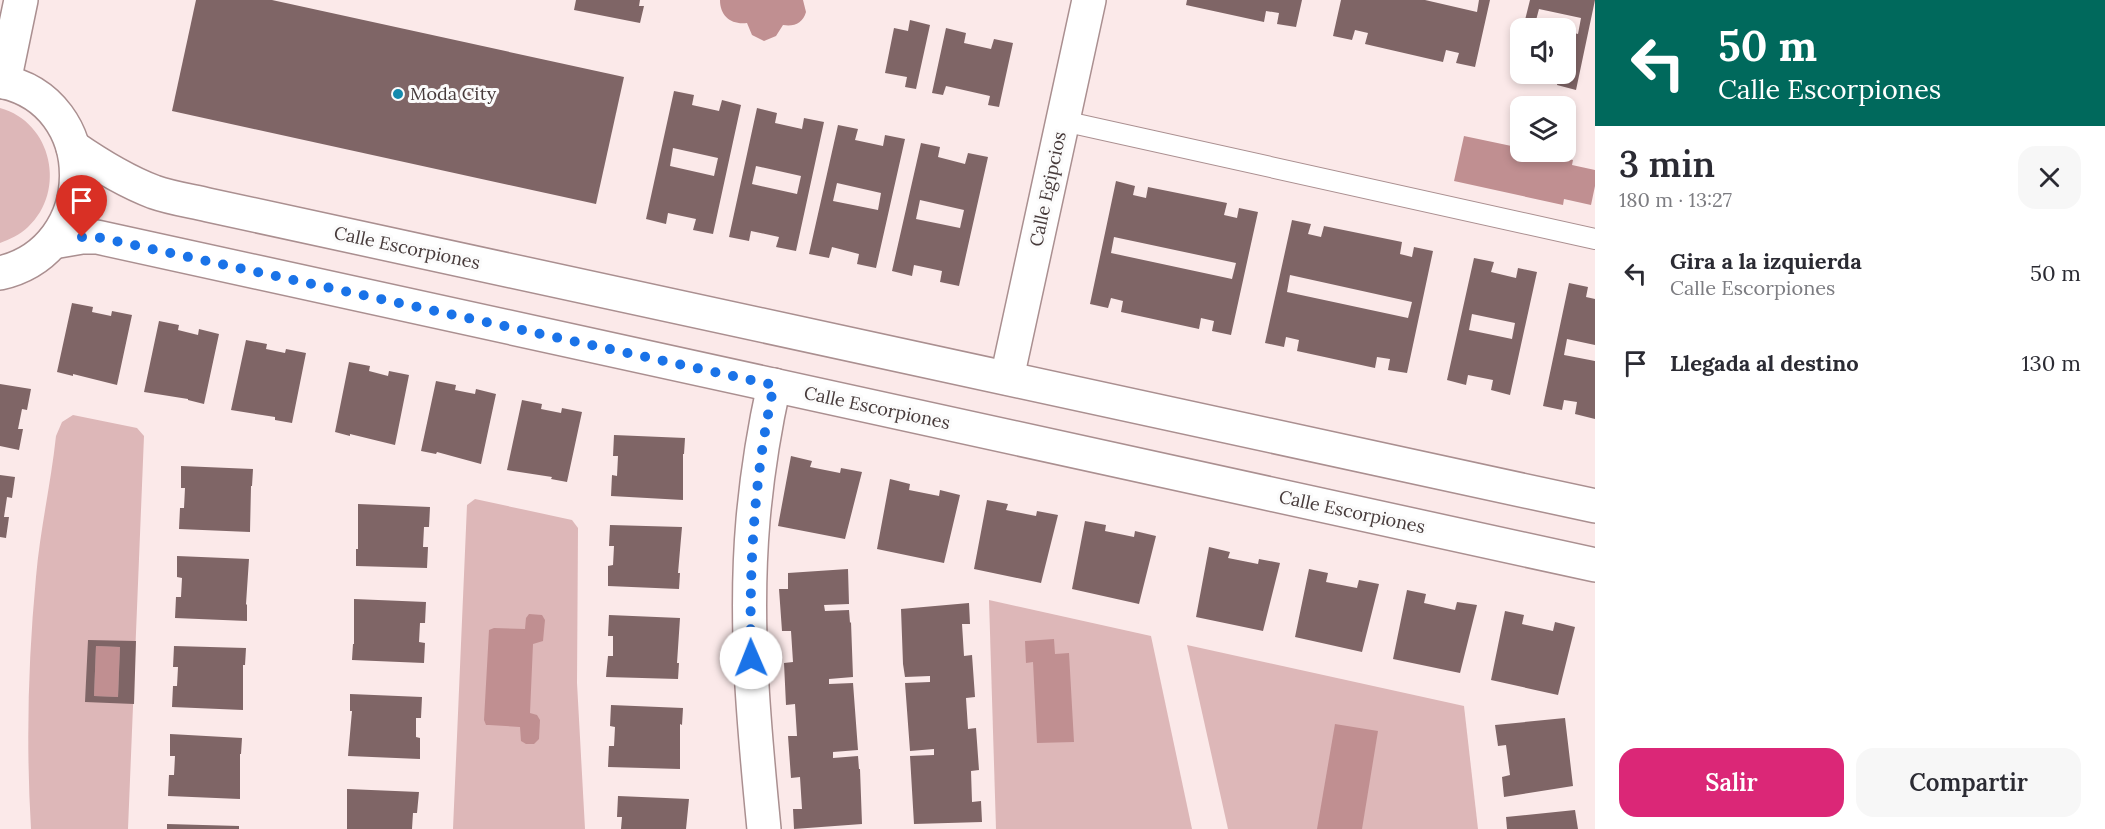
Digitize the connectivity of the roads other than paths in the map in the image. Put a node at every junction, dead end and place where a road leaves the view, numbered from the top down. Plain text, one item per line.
1 (21, 0) edge
2 (1089, 0) edge
3 (2, 82) edge
4 (1063, 121) junction
5 (73, 147) junction
6 (1595, 239) edge
7 (53, 242) junction
8 (0, 273) edge
9 (1007, 378) junction
10 (774, 385) junction
11 (1595, 506) edge
12 (1595, 565) edge
13 (764, 829) edge

1 - 3 street
2 - 4 street, Calle Egipcios
3 - 5 street
4 - 6 lane
4 - 9 street, Calle Egipcios
5 - 7 street
5 - 9 street, Calle Escorpiones
7 - 8 street
7 - 10 street, Calle Escorpiones
9 - 11 street, Calle Escorpiones
10 - 12 street, Calle Escorpiones
10 - 13 street

